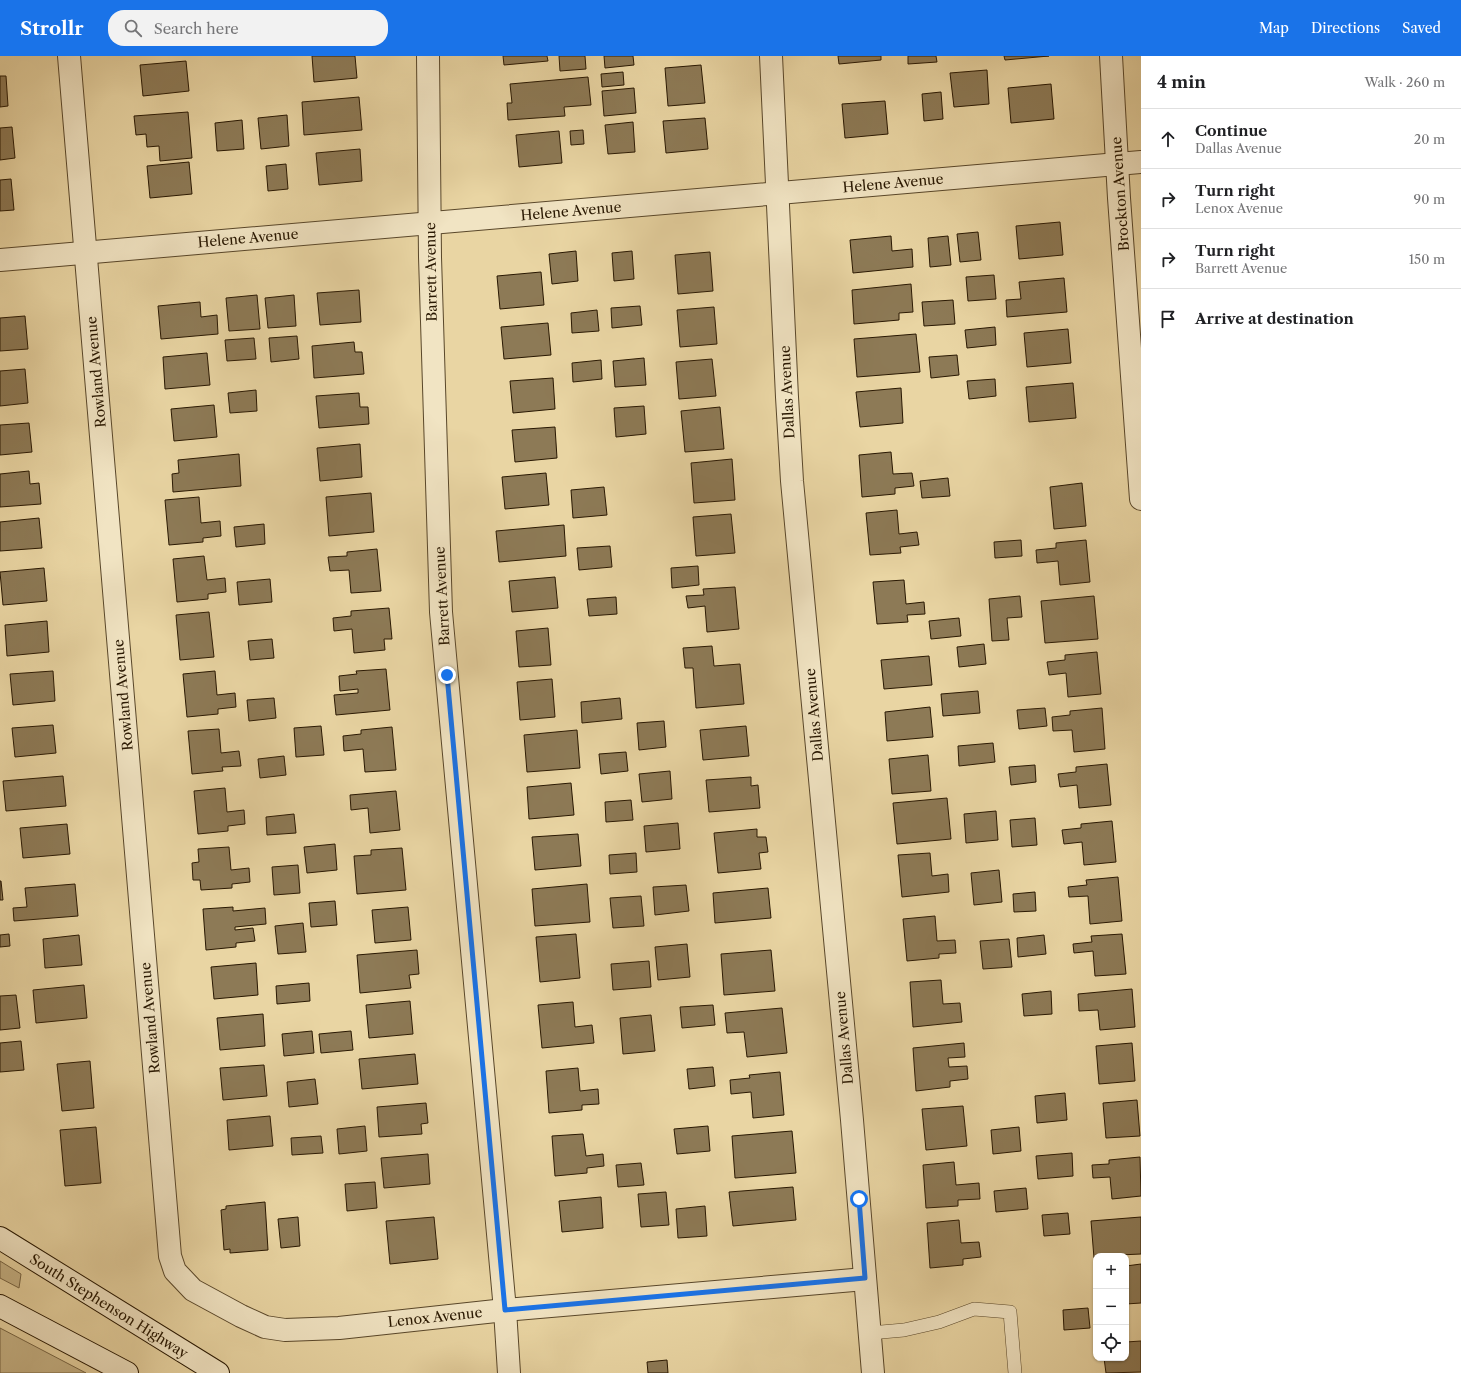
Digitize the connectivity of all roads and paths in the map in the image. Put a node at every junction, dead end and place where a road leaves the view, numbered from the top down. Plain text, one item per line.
1 (69, 56) edge
2 (428, 56) edge
3 (771, 56) edge
4 (1111, 56) edge
5 (1141, 162) edge
6 (1118, 163) junction
7 (778, 193) junction
8 (430, 223) junction
9 (86, 252) junction
10 (0, 260) edge
11 (1141, 499) edge
12 (0, 1238) edge
13 (865, 1278) junction
14 (0, 1306) edge
15 (225, 1307) joint
16 (505, 1310) junction
17 (870, 1332) junction
18 (127, 1373) edge
19 (218, 1373) edge
20 (509, 1373) edge
21 (874, 1373) edge
22 (1015, 1373) edge

1 - 9 street, Rowland Avenue
2 - 8 street, Barrett Avenue
3 - 7 street, Dallas Avenue
4 - 6 street, Brockton Avenue
5 - 6 street, Helene Avenue
6 - 7 street, Helene Avenue
6 - 11 street, Brockton Avenue
7 - 8 street, Helene Avenue
7 - 13 street, Dallas Avenue
8 - 9 street, Helene Avenue
8 - 16 street, Barrett Avenue
9 - 10 street, Helene Avenue
9 - 15 street, Rowland Avenue
12 - 19 street, South Stephenson Highway
13 - 16 street, Lenox Avenue
13 - 17 street, Dallas Avenue
14 - 18 street
15 - 16 street, Lenox Avenue
16 - 20 street, Barrett Avenue
17 - 21 street, Dallas Avenue
17 - 22 lane

